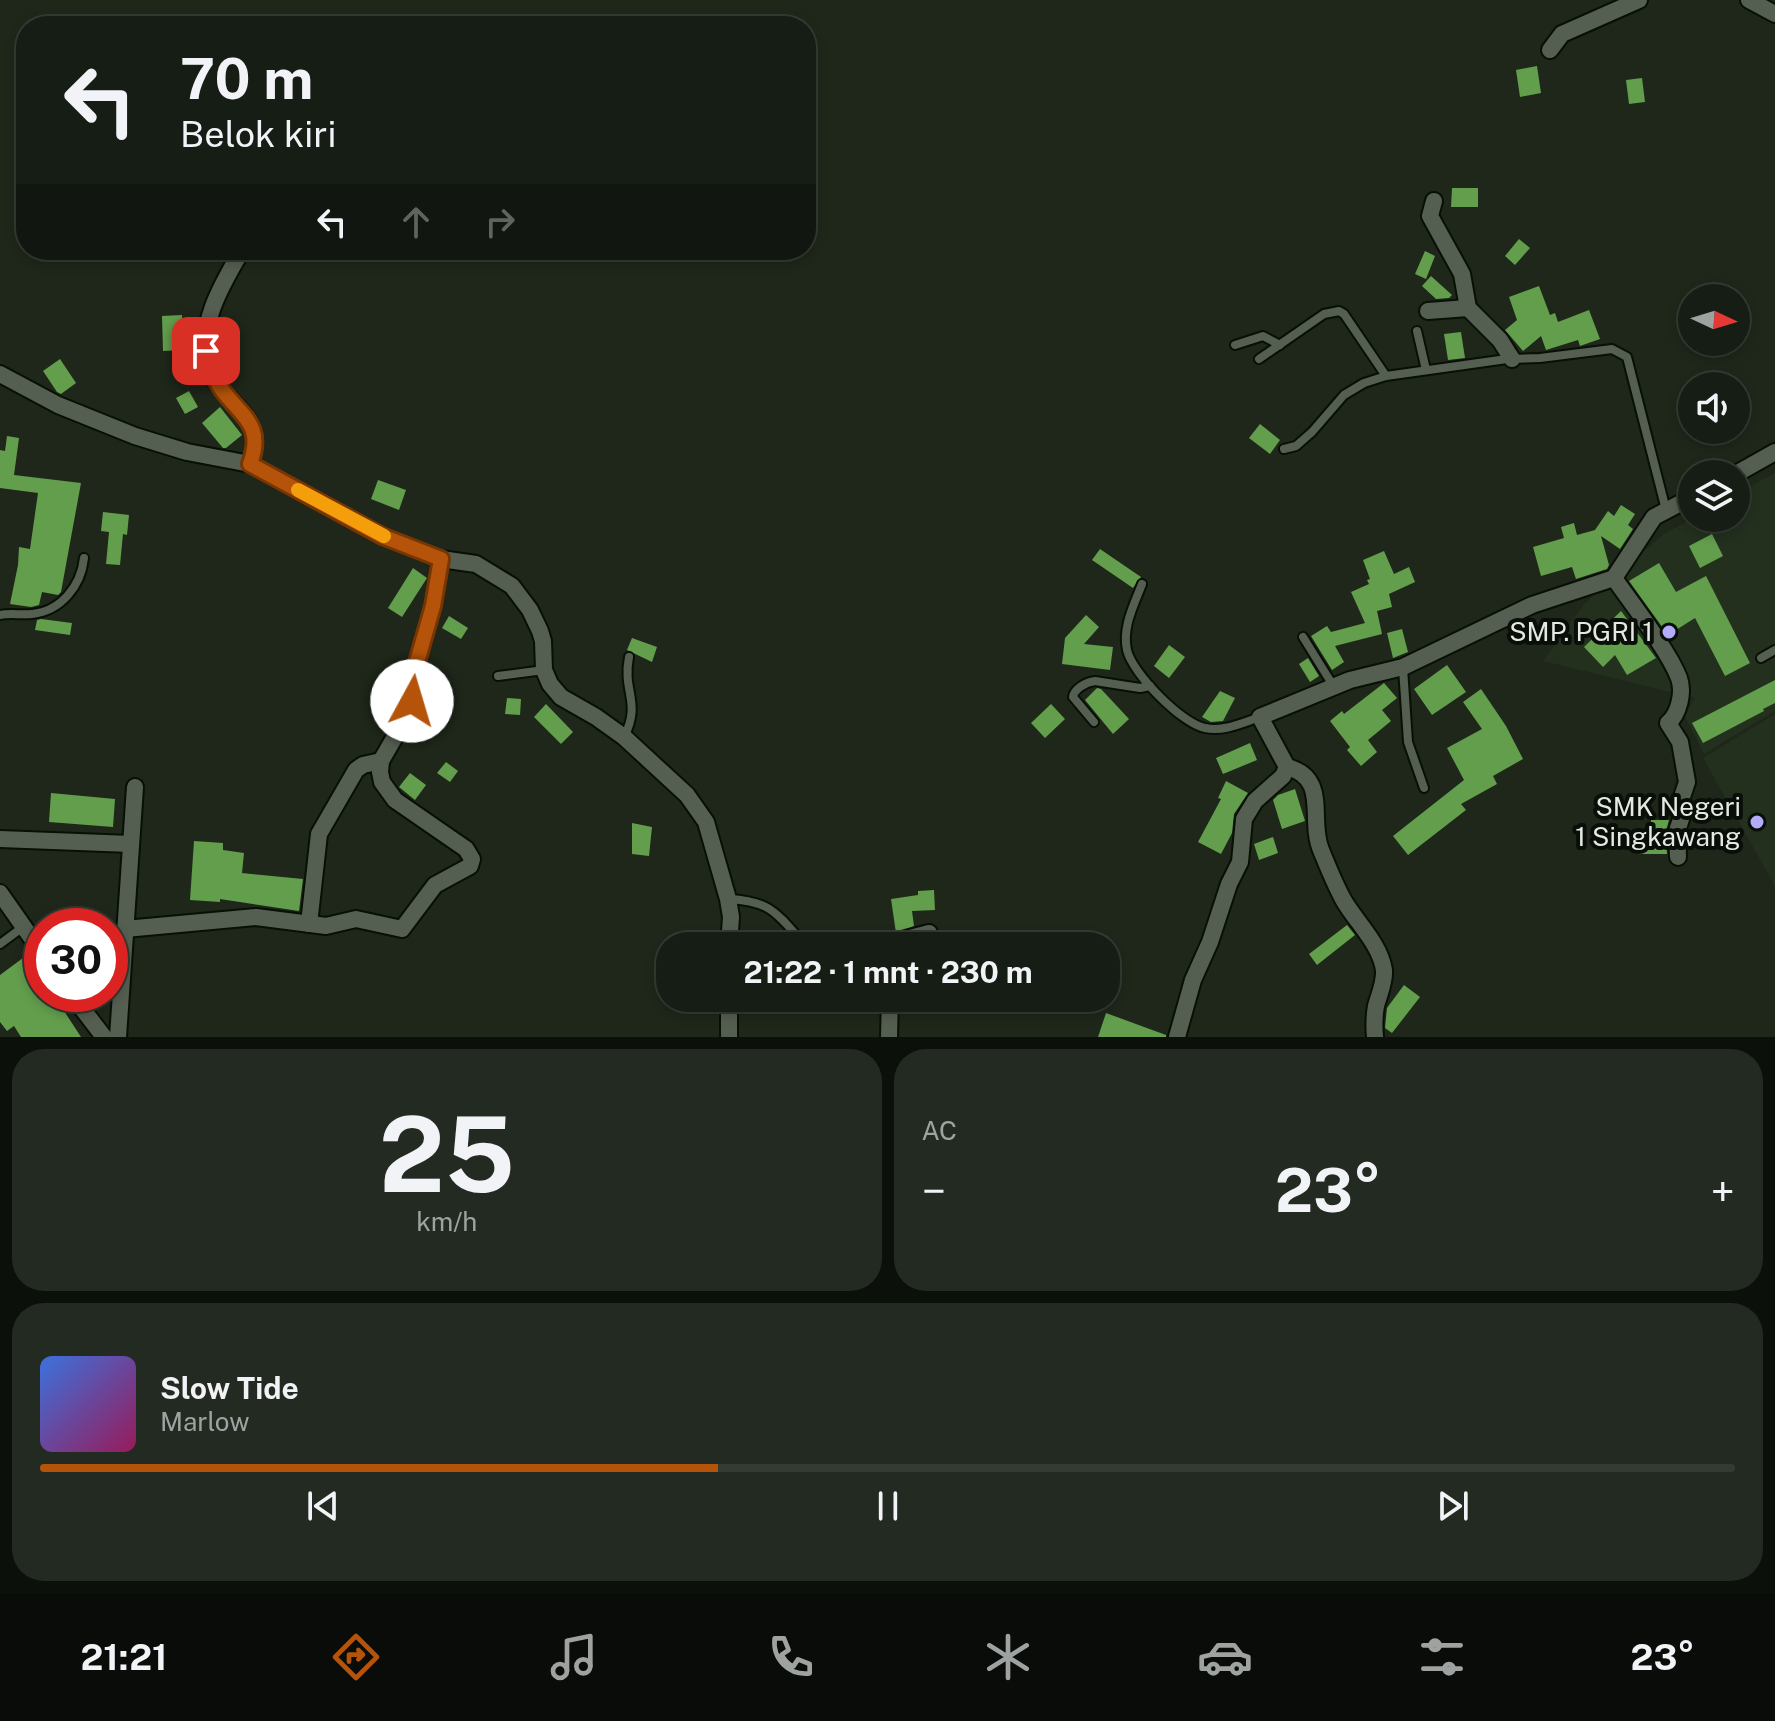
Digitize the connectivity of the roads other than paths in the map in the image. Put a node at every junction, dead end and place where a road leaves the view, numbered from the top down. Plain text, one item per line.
1 (1639, 0) edge
2 (1749, 0) edge
3 (1775, 14) edge
4 (1550, 50) dead end
5 (1434, 201) dead end
6 (237, 260) edge
7 (1468, 308) junction
8 (1428, 311) dead end
9 (1417, 331) dead end
10 (1235, 345) dead end
11 (1280, 345) junction
12 (1259, 359) dead end
13 (1512, 359) junction
14 (1426, 370) junction
15 (0, 374) edge
16 (1386, 376) junction
17 (1284, 449) dead end
18 (1775, 452) edge
19 (250, 464) junction
20 (1750, 466) edge
21 (1678, 505) edge
22 (1666, 511) junction
23 (84, 558) dead end
24 (441, 559) junction
25 (1614, 578) junction
26 (1142, 584) dead end
27 (0, 615) edge
28 (1303, 637) dead end
29 (1775, 650) edge
30 (629, 657) dead end
31 (1761, 658) dead end
32 (1403, 667) junction
33 (544, 670) junction
34 (498, 676) dead end
35 (1150, 686) junction
36 (1334, 687) junction
37 (1260, 717) junction
38 (1094, 722) dead end
39 (624, 737) junction
40 (381, 761) junction
41 (1287, 767) junction
42 (135, 787) dead end
43 (1424, 788) dead end
44 (0, 839) edge
45 (131, 844) junction
46 (1678, 857) dead end
47 (0, 893) edge
48 (728, 899) junction
49 (126, 908) edge
50 (309, 924) junction
51 (24, 926) joint
52 (128, 929) edge
53 (730, 932) edge
54 (793, 932) edge
55 (0, 944) edge
56 (85, 1012) edge
57 (120, 1012) edge
58 (729, 1012) edge
59 (890, 1012) edge
60 (104, 1037) edge
61 (118, 1037) edge
62 (729, 1037) edge
63 (889, 1037) edge
64 (1177, 1037) edge
65 (1375, 1037) edge

1 - 4 street
2 - 3 street
5 - 7 street
6 - 19 street
7 - 8 street
7 - 13 street
9 - 14 lane
10 - 11 lane
11 - 12 lane
11 - 16 lane
13 - 14 lane
13 - 22 lane
14 - 16 lane
15 - 19 street
16 - 17 lane
18 - 20 street
19 - 24 street
21 - 22 street
22 - 25 street
23 - 27 lane
24 - 33 street
24 - 40 street
25 - 32 street
25 - 46 street
26 - 35 lane
28 - 36 lane
29 - 31 lane
30 - 39 lane
32 - 36 street
32 - 43 lane
33 - 34 lane
33 - 39 street
35 - 37 lane
35 - 38 lane
36 - 37 street
37 - 41 street
39 - 48 street
40 - 50 street
40 - 50 street
41 - 64 street
41 - 65 street
42 - 45 street
44 - 45 street
45 - 49 street
47 - 51 street
48 - 53 street
48 - 54 lane
50 - 52 street
51 - 55 lane
56 - 60 street
57 - 61 street
58 - 62 street
59 - 63 street

